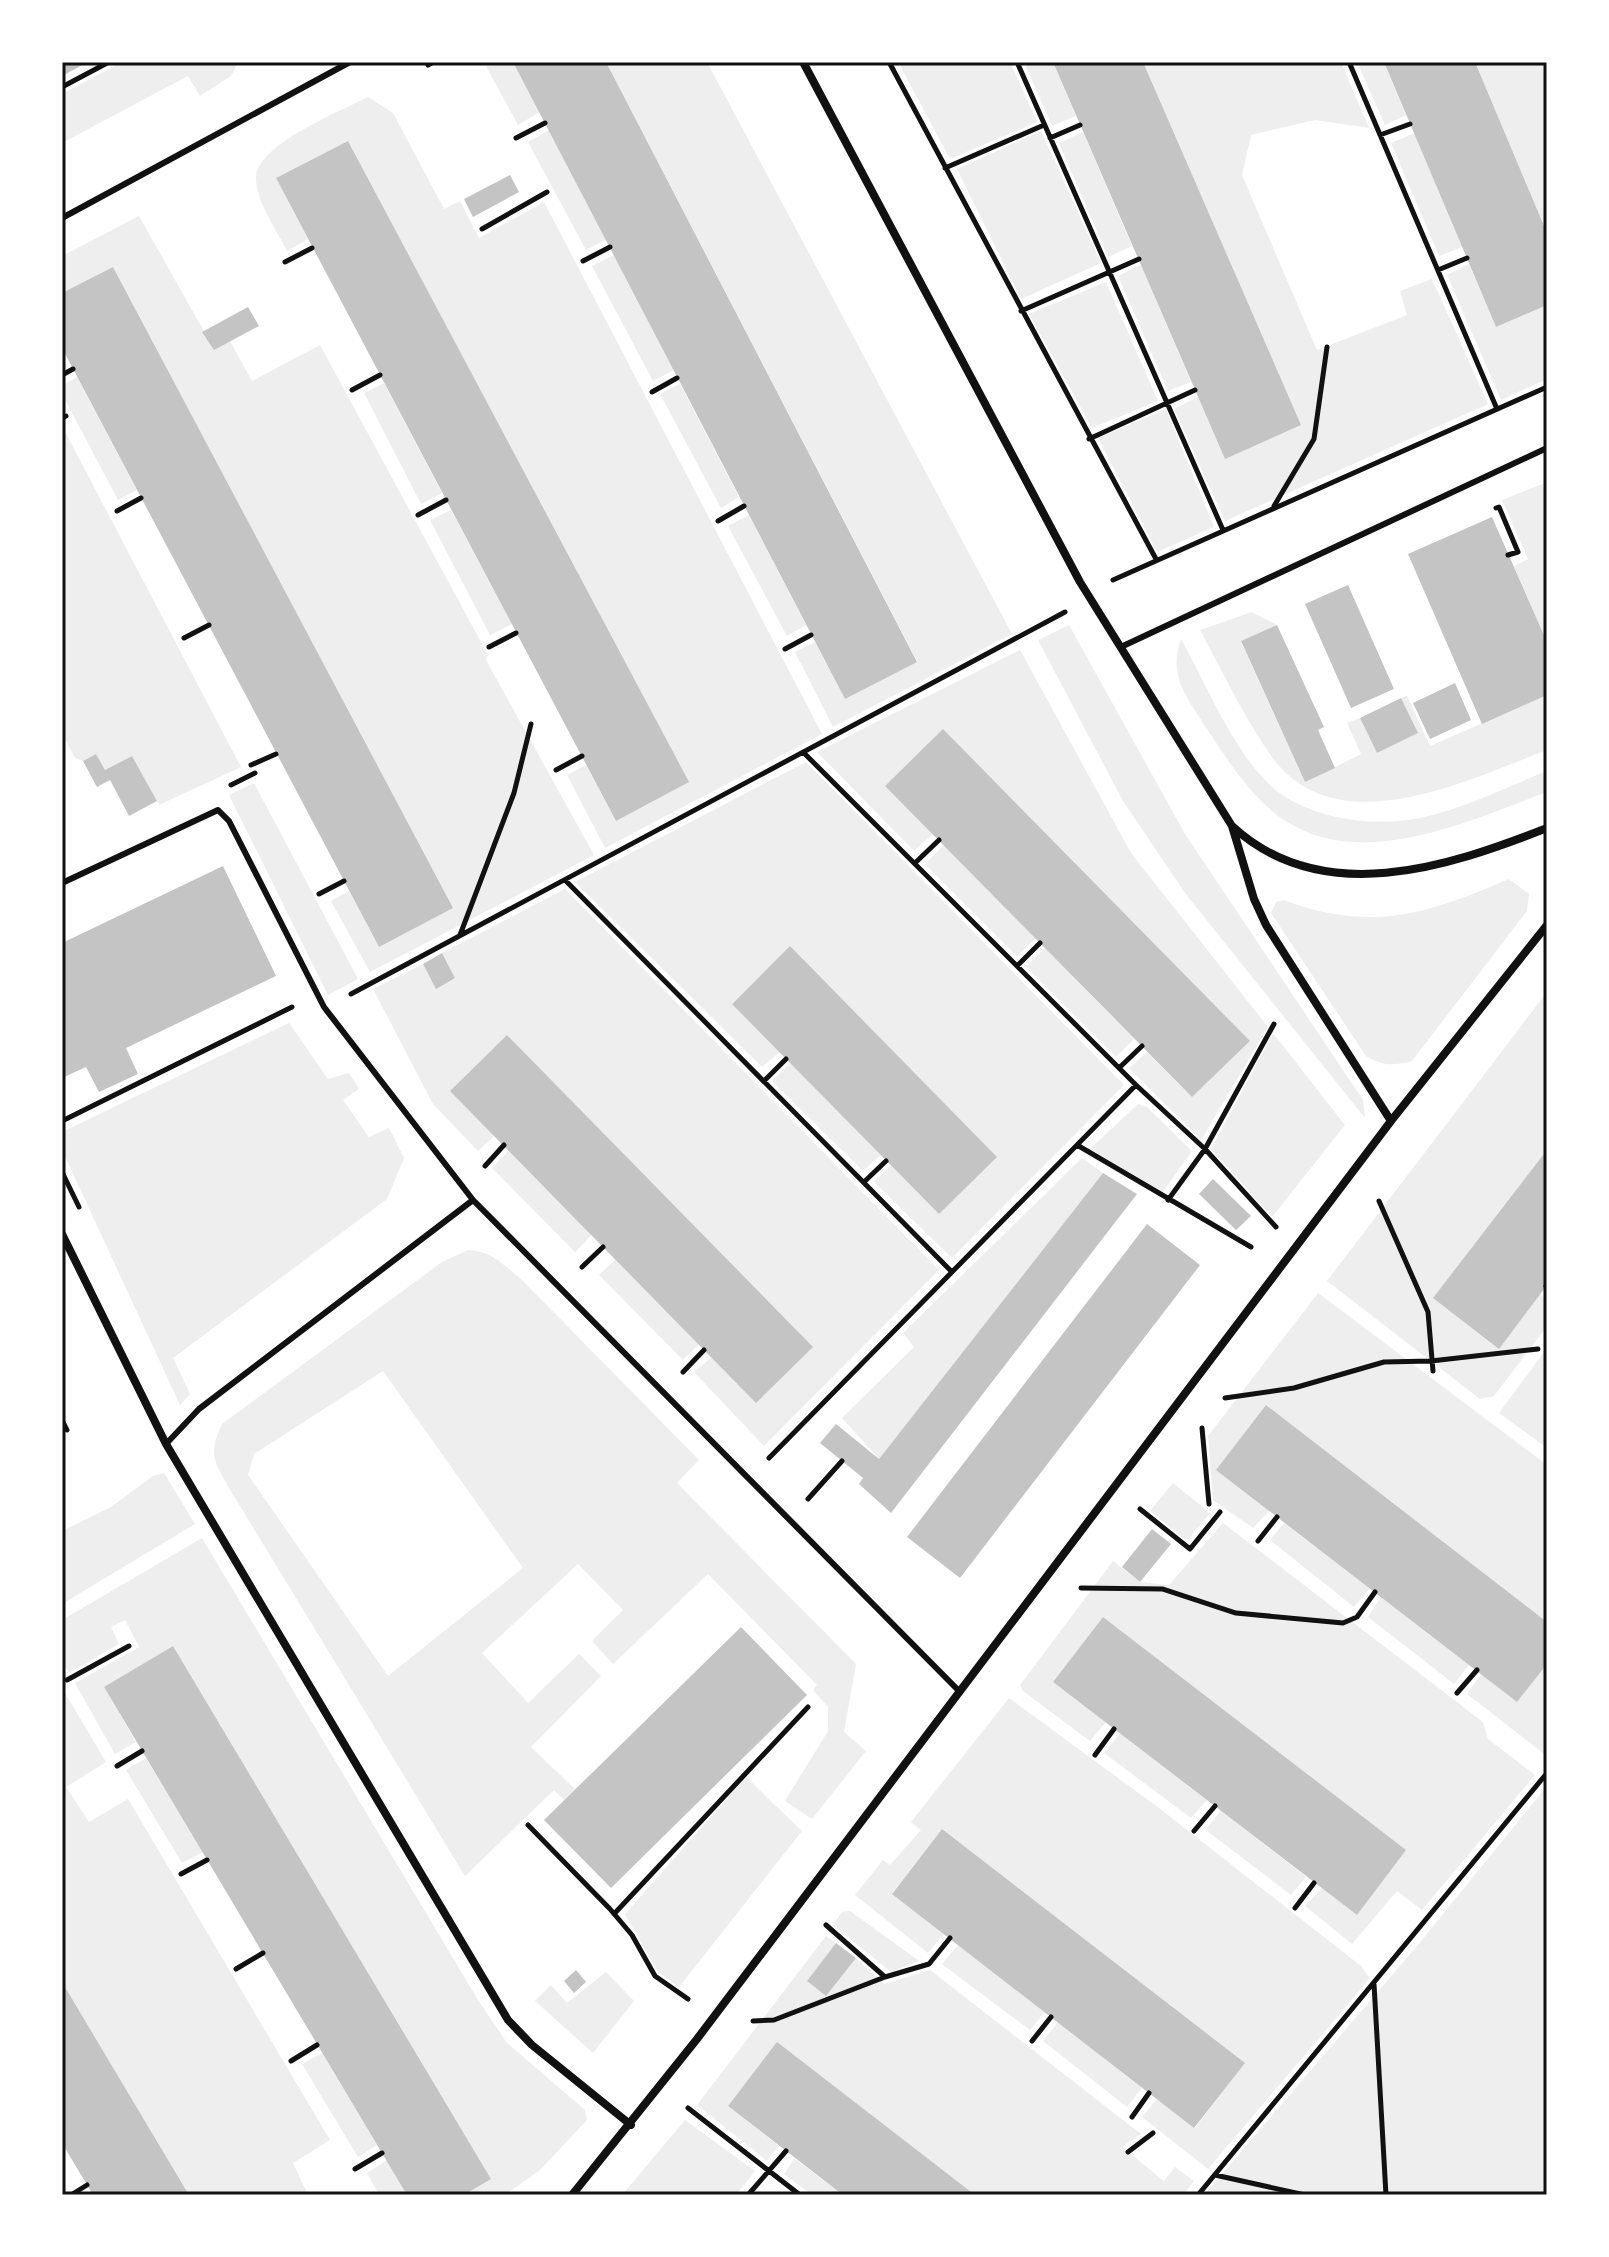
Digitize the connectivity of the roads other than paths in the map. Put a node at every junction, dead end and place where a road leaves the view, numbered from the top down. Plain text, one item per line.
1 (350, 62) edge
2 (803, 62) edge
3 (62, 218) edge
4 (1547, 448) edge
5 (1123, 646) junction
6 (1232, 826) junction
7 (1547, 828) edge
8 (62, 883) edge
9 (1547, 925) edge
10 (1391, 1121) junction
11 (473, 1200) junction
12 (62, 1234) edge
13 (166, 1444) junction
14 (960, 1692) junction
15 (631, 2125) junction
16 (572, 2195) edge

1 - 3 lane
2 - 5 street
4 - 5 lane
5 - 6 street
6 - 7 street
6 - 10 street
8 - 11 lane
9 - 10 street
10 - 14 street
11 - 13 lane
11 - 14 lane
12 - 13 street
13 - 15 street
14 - 15 street
15 - 16 street

